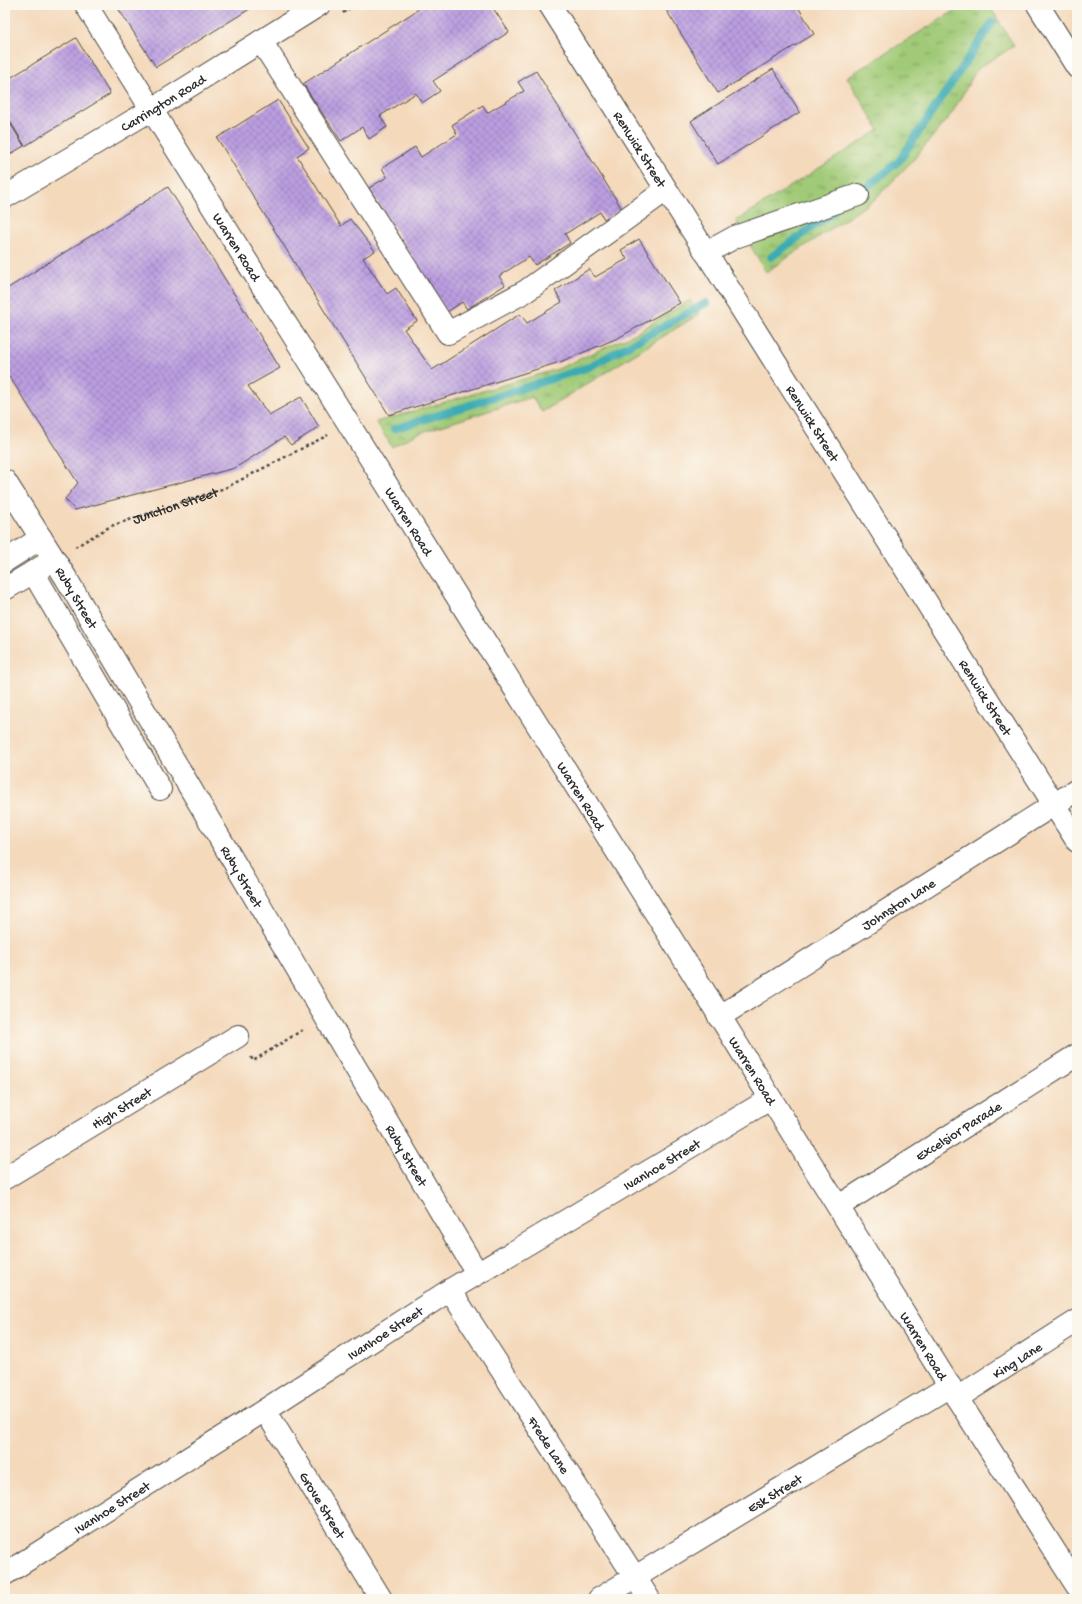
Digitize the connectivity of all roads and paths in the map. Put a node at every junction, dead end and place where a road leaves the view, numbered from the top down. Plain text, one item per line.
1 (86, 5) edge
2 (319, 5) edge
3 (550, 5) edge
4 (1038, 5) edge
5 (260, 41) junction
6 (1077, 68) edge
7 (151, 110) junction
8 (666, 190) junction
9 (858, 195) dead end
10 (5, 197) edge
11 (706, 253) junction
12 (348, 425) junction
13 (5, 481) edge
14 (42, 538) junction
15 (5, 560) edge
16 (54, 560) junction
17 (33, 572) junction
18 (5, 589) edge
19 (82, 604) junction
20 (60, 618) junction
21 (160, 788) dead end
22 (1077, 790) edge
23 (1054, 805) junction
24 (1077, 841) edge
25 (719, 1017) junction
26 (296, 1034) dead end
27 (238, 1036) dead end
28 (276, 1047) dead end
29 (1077, 1055) edge
30 (770, 1099) junction
31 (5, 1178) edge
32 (839, 1206) junction
33 (477, 1273) junction
34 (450, 1290) junction
35 (1077, 1321) edge
36 (953, 1392) junction
37 (264, 1410) junction
38 (5, 1574) edge
39 (635, 1577) junction
40 (1077, 1586) edge
41 (381, 1599) edge
42 (599, 1599) edge
43 (649, 1599) edge

1 - 7 street, Warren Road
2 - 5 street, Carrington Road
3 - 8 street, Renwick Street
4 - 6 street
5 - 7 street, Carrington Road
5 - 8 street
7 - 10 street, Carrington Road
7 - 12 street, Warren Road
8 - 11 street, Renwick Street
9 - 11 street
11 - 23 street, Renwick Street
12 - 16 path, Junction Street
12 - 25 street, Warren Road
13 - 14 street, Ruby Street
14 - 15 street
14 - 16 street, Ruby Street
16 - 17 street
16 - 19 street, Ruby Street
17 - 18 street
17 - 20 street
19 - 20 street
19 - 33 street, Ruby Street
20 - 21 street
22 - 23 street, Johnston Lane
23 - 24 street, Renwick Street
23 - 25 street, Johnston Lane
25 - 30 street, Warren Road
26 - 28 path
27 - 31 street, High Street
29 - 32 street, Excelsior Parade
30 - 32 street, Warren Road
30 - 33 street, Ivanhoe Street
32 - 36 street, Warren Road
33 - 34 street, Ivanhoe Street
34 - 37 street, Ivanhoe Street
34 - 39 street, Frede Lane
35 - 36 street, King Lane
36 - 39 street, Esk Street
36 - 40 street, Warren Road
37 - 38 street, Ivanhoe Street
37 - 41 street, Grove Street
39 - 42 street, Esk Street
39 - 43 street, Frede Lane

